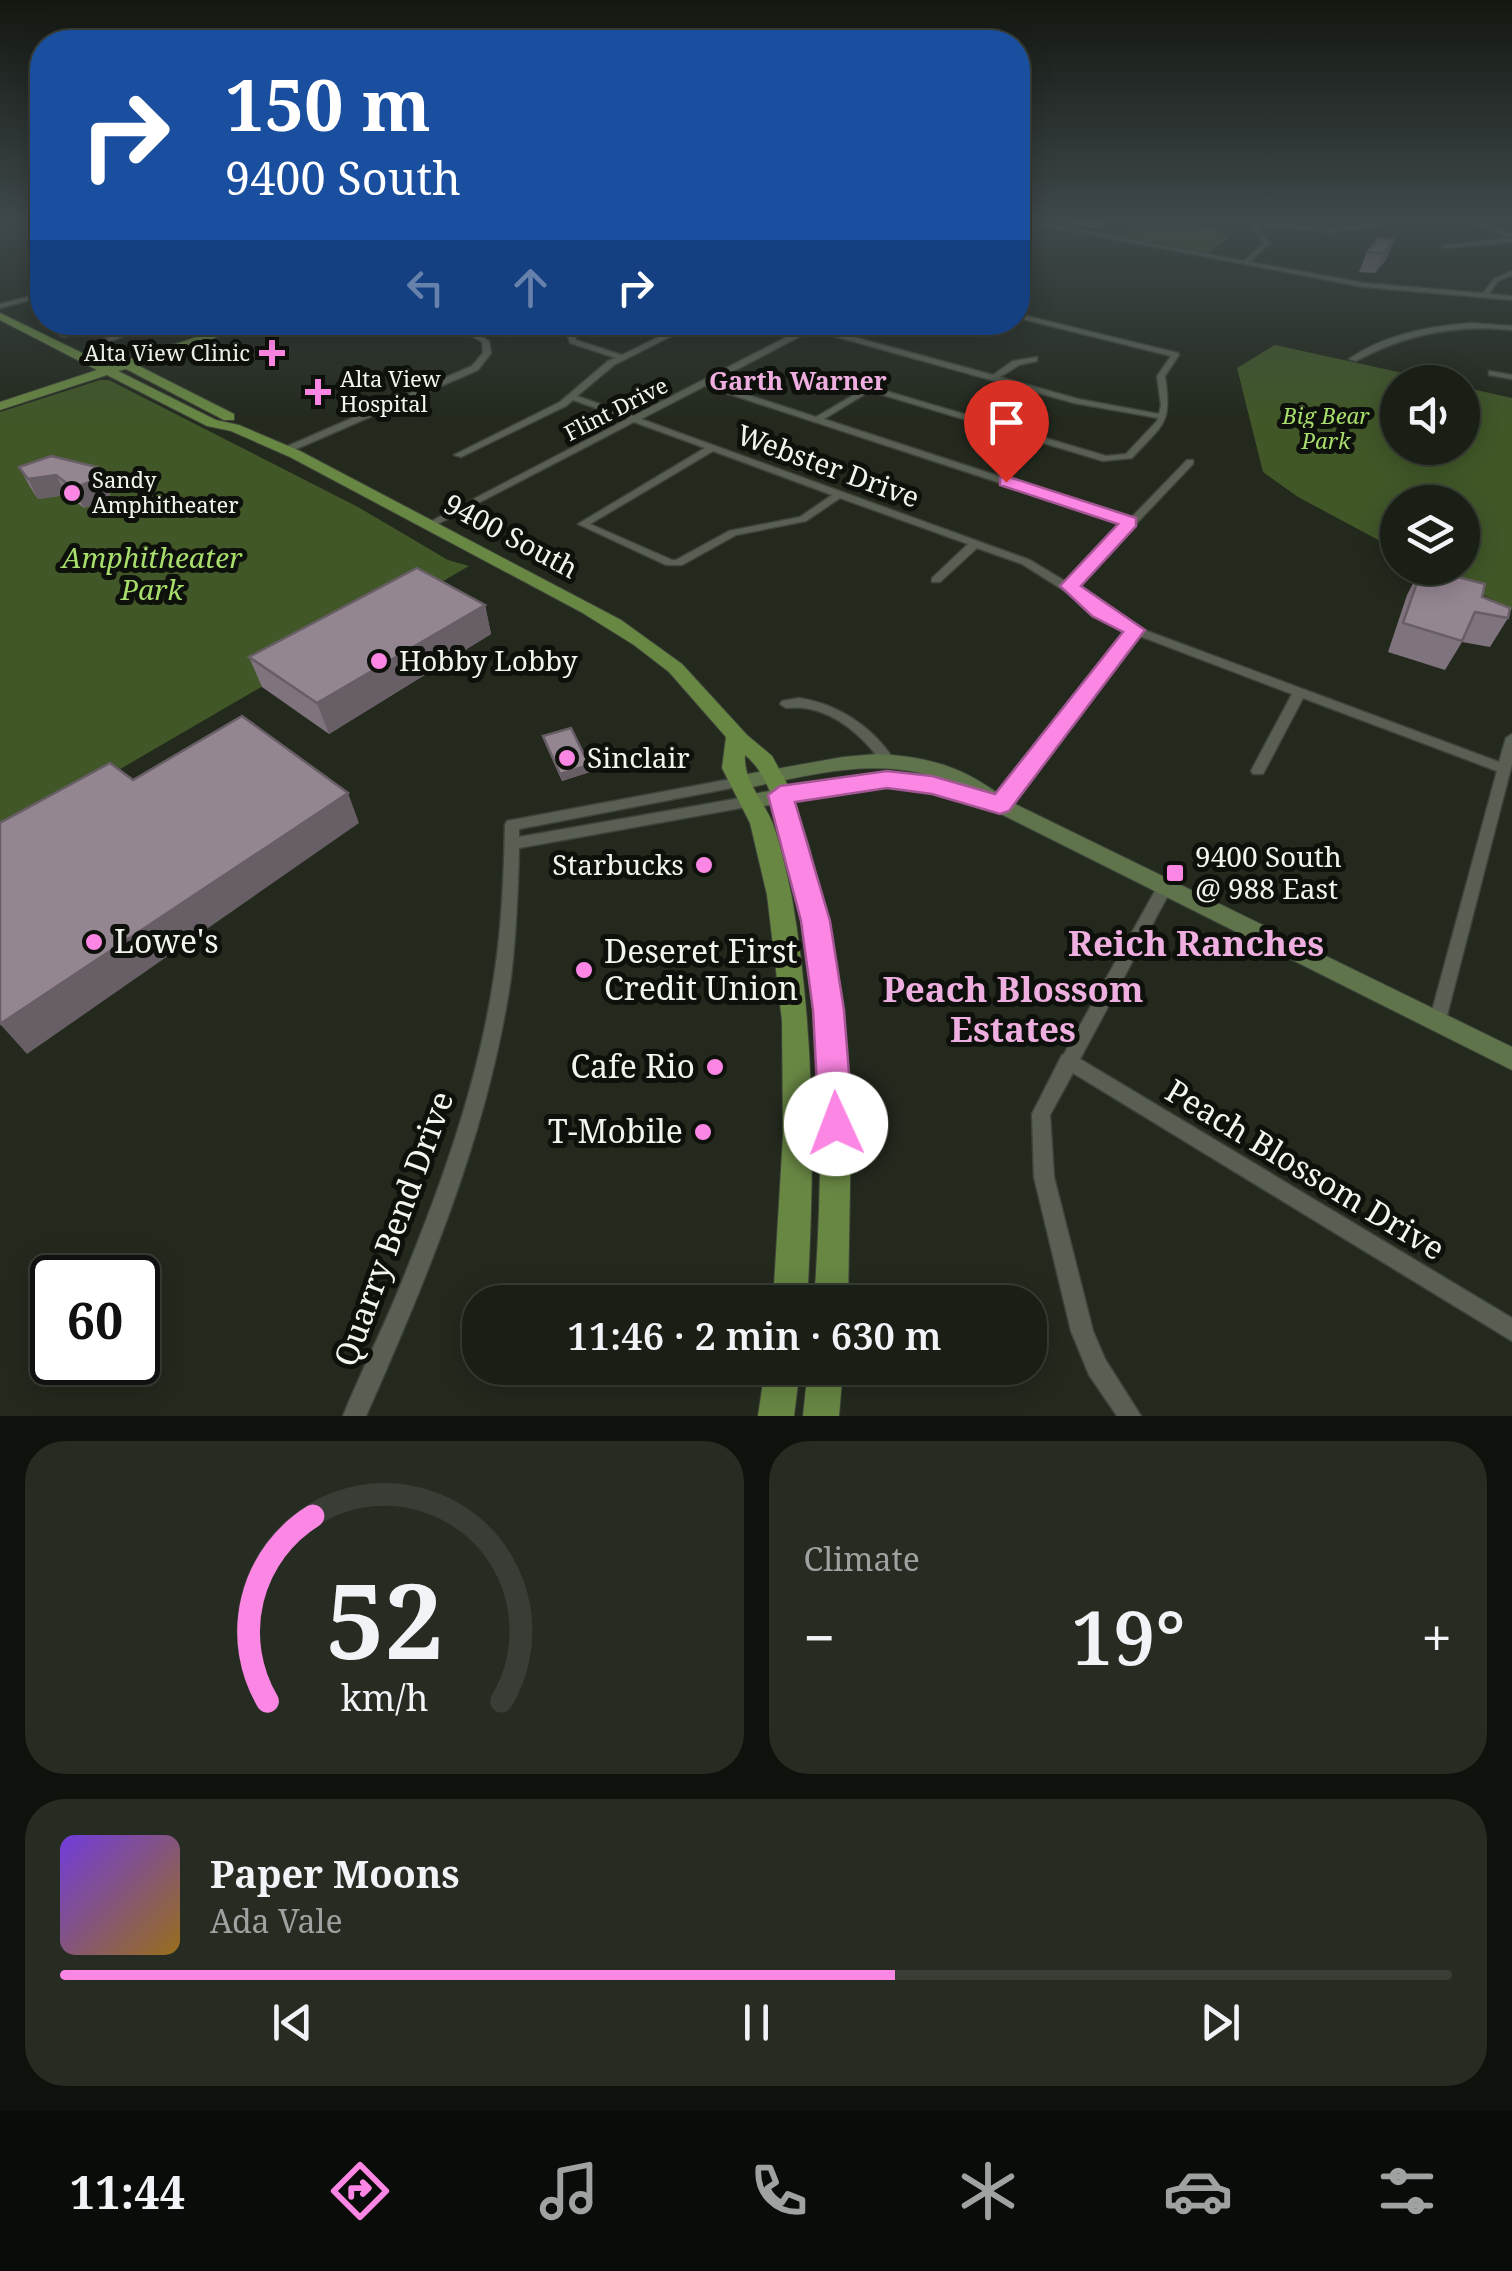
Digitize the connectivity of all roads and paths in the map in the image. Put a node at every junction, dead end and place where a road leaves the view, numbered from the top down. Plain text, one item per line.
1 (1392, 287) edge
2 (1491, 287) edge
3 (1486, 294) junction
4 (1512, 298) edge
5 (30, 299) edge
6 (0, 310) edge
7 (1030, 319) edge
8 (30, 322) edge
9 (30, 325) edge
10 (1512, 328) edge
11 (51, 335) edge
12 (63, 335) edge
13 (121, 335) edge
14 (202, 335) edge
15 (213, 335) edge
16 (475, 335) edge
17 (571, 335) edge
18 (669, 335) edge
19 (798, 335) edge
20 (837, 335) edge
21 (89, 347) junction
22 (622, 357) junction
23 (1034, 359) dead end
24 (1353, 359) dead end
25 (114, 366) junction
26 (1492, 373) dead end
27 (1512, 377) edge
28 (994, 378) junction
29 (704, 383) junction
30 (573, 398) junction
31 (0, 402) edge
32 (1163, 416) junction
33 (634, 420) junction
34 (817, 420) junction
35 (711, 448) junction
36 (284, 452) junction
37 (458, 455) dead end
38 (1190, 462) dead end
39 (838, 494) junction
40 (1130, 522) junction
41 (427, 526) junction
42 (976, 544) junction
43 (936, 580) dead end
44 (1070, 586) junction
45 (1135, 630) junction
46 (1299, 693) junction
47 (786, 704) dead end
48 (736, 736) junction
49 (1512, 738) edge
50 (886, 758) junction
51 (1504, 769) junction
52 (1258, 771) dead end
53 (776, 786) junction
54 (747, 792) junction
55 (1000, 805) junction
56 (1164, 886) junction
57 (1438, 1022) junction
58 (1512, 1058) edge
59 (1068, 1061) junction
60 (791, 1285) edge
61 (833, 1285) edge
62 (1512, 1330) edge
63 (781, 1385) edge
64 (824, 1385) edge
65 (354, 1416) edge
66 (776, 1416) edge
67 (821, 1416) edge
68 (1130, 1416) edge

1 - 3 street
2 - 3 street
3 - 4 street
5 - 6 street
6 - 8 main road, 9400 South
6 - 9 main road, 9400 South
7 - 32 street
10 - 24 street
11 - 25 main road, 9400 South
12 - 21 main road, 9400 South
13 - 21 street
14 - 25 main road
15 - 25 main road
16 - 36 street
17 - 22 street
18 - 22 street
19 - 29 street, Flint Drive
20 - 28 street
21 - 25 main road, 9400 South
22 - 30 street
23 - 28 street
25 - 31 main road
25 - 36 main road, 9400 South
26 - 27 street
28 - 32 street
29 - 33 street, Flint Drive
29 - 34 street
30 - 33 street, Webster Drive
30 - 37 street
32 - 34 street
33 - 35 street, Webster Drive
33 - 41 street, Flint Drive
34 - 40 street
35 - 39 street, Webster Drive
35 - 39 street
36 - 41 main road, 9400 South
38 - 40 street
39 - 42 street, Webster Drive
40 - 44 street
41 - 48 main road, 9400 South
42 - 43 street
42 - 44 street, Webster Drive
44 - 45 street, Webster Drive
45 - 46 street, Webster Drive
45 - 55 street
46 - 51 street, Webster Drive
46 - 52 street
47 - 50 street
48 - 53 main road, 9400 South
48 - 54 main road
49 - 51 street
50 - 53 main road
50 - 55 main road
51 - 57 street
53 - 54 main road
53 - 55 main road
53 - 61 main road
54 - 60 main road
54 - 65 street, Quarry Bend Drive
55 - 56 main road
56 - 57 main road
56 - 59 street
57 - 58 main road
59 - 62 street, Peach Blossom Drive
59 - 68 street
63 - 66 main road
64 - 67 main road

